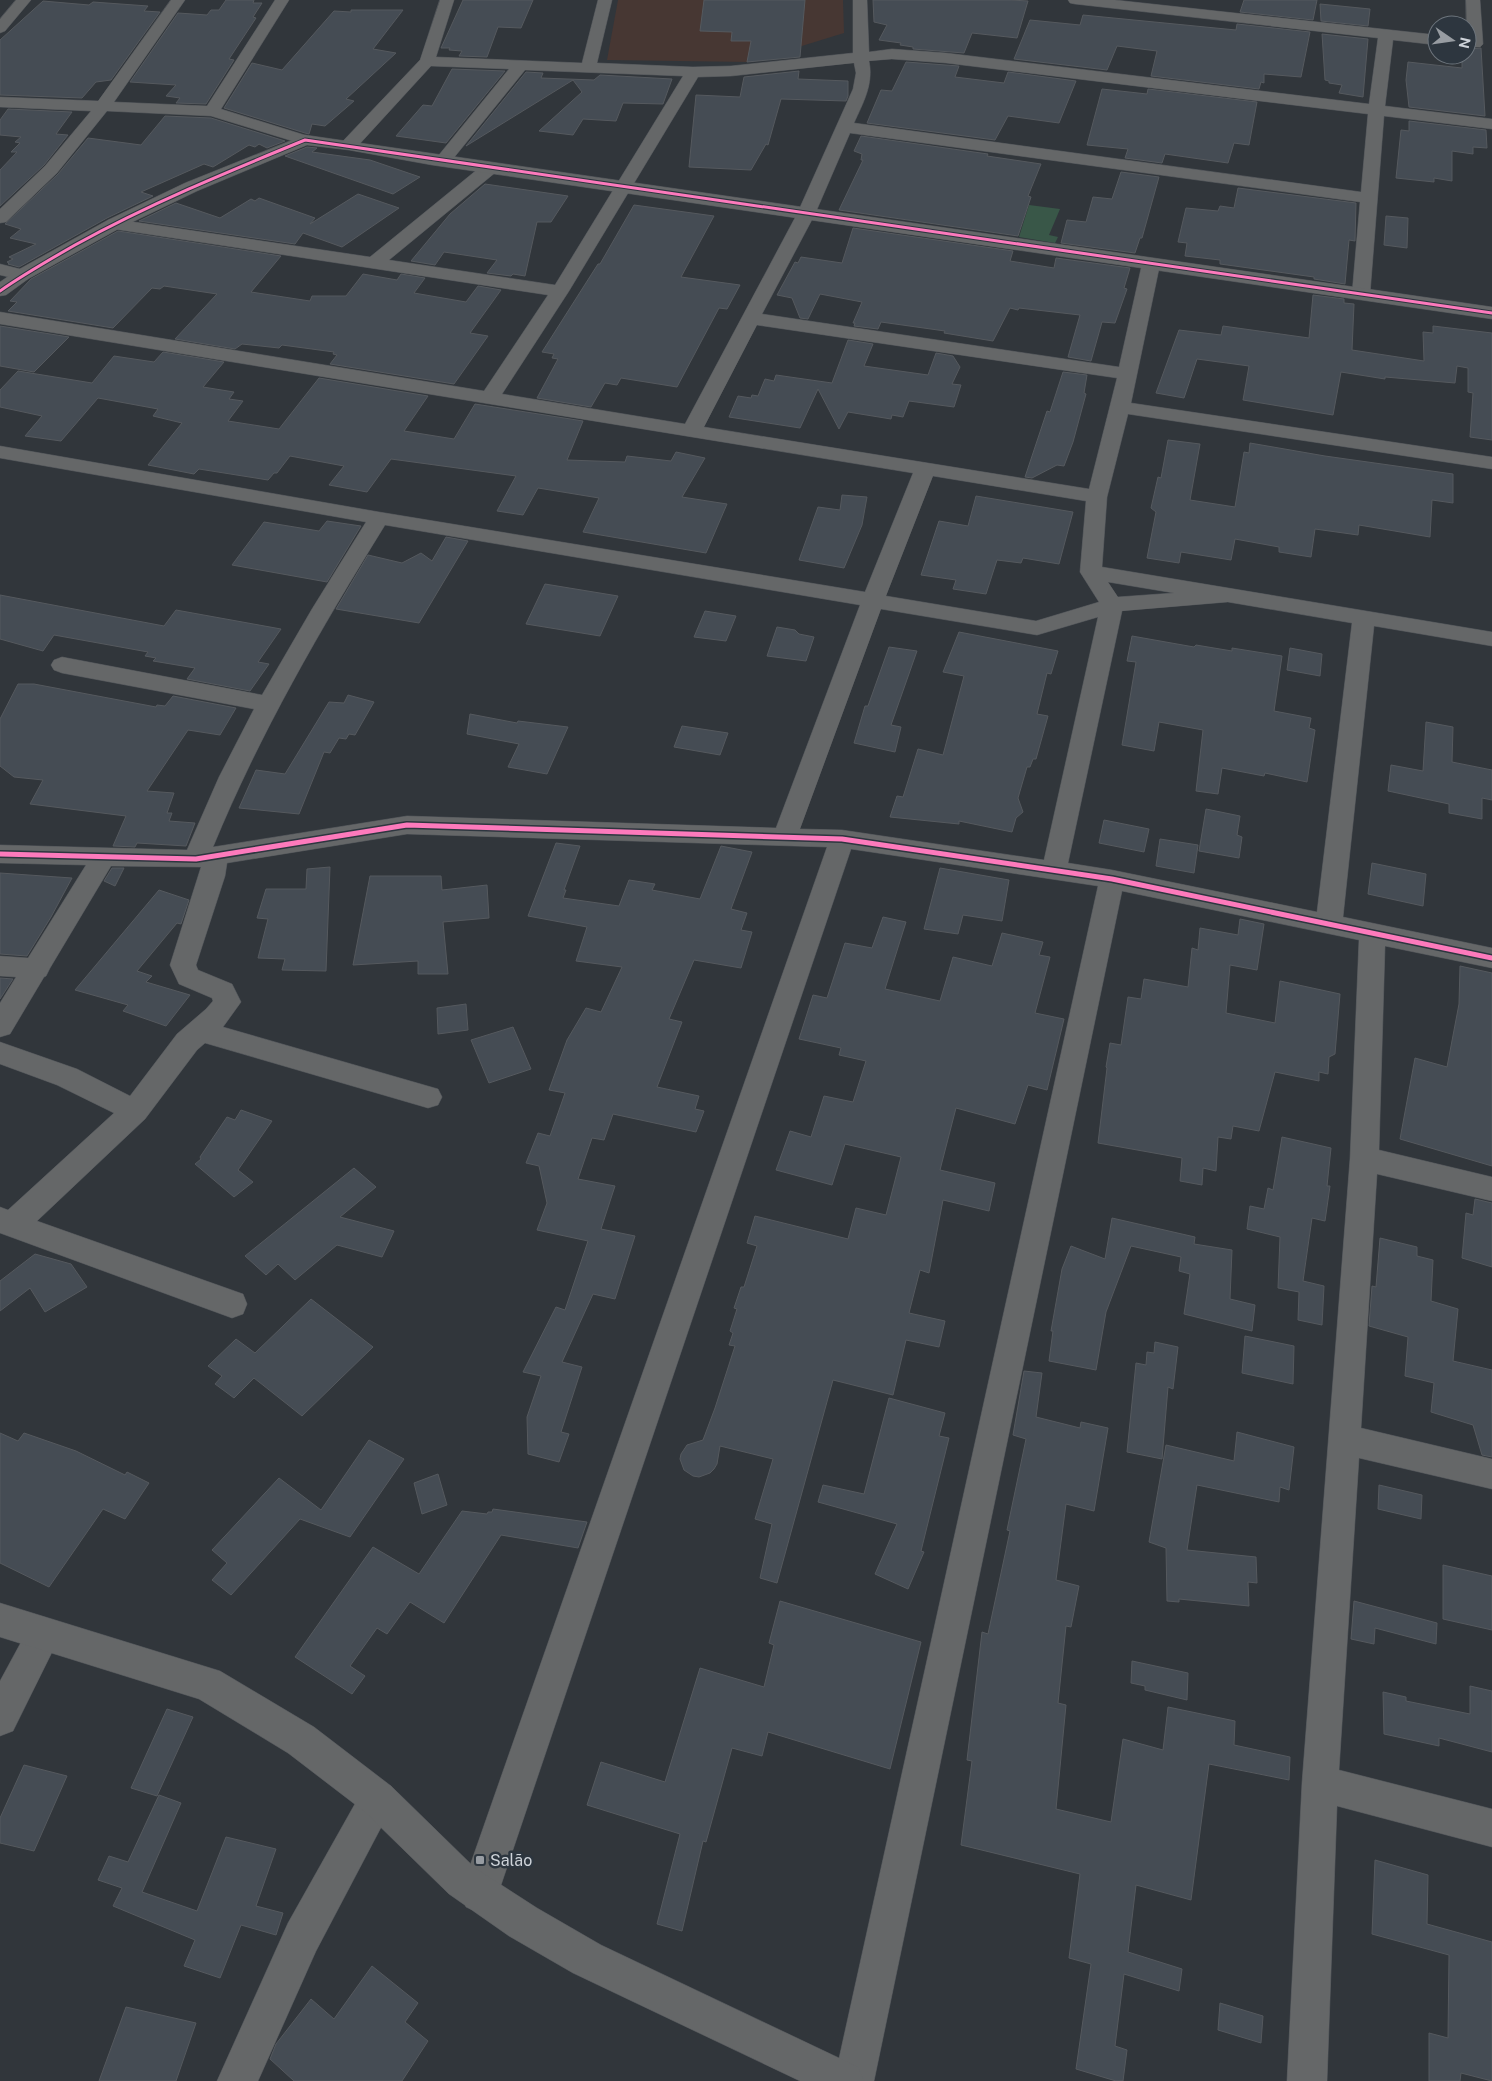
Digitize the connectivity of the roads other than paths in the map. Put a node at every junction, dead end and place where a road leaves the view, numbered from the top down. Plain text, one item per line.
1 (24, 0) edge
2 (178, 0) edge
3 (282, 0) edge
4 (448, 0) edge
5 (605, 0) edge
6 (860, 0) edge
7 (1075, 0) edge
8 (1473, 0) edge
9 (1472, 15) edge
10 (0, 28) edge
11 (1386, 34) junction
12 (1427, 39) edge
13 (1477, 45) edge
14 (1492, 46) edge
15 (860, 57) junction
16 (427, 61) junction
17 (521, 65) junction
18 (589, 66) junction
19 (693, 72) junction
20 (0, 102) edge
21 (101, 107) junction
22 (1376, 110) junction
23 (212, 111) junction
24 (1492, 124) edge
25 (845, 127) junction
26 (305, 140) junction
27 (349, 145) junction
28 (442, 162) junction
29 (490, 168) junction
30 (624, 188) junction
31 (1369, 198) junction
32 (806, 214) junction
33 (0, 218) edge
34 (114, 224) junction
35 (373, 264) junction
36 (1151, 264) junction
37 (0, 269) edge
38 (22, 276) junction
39 (0, 291) edge
40 (560, 291) junction
41 (1361, 294) junction
42 (1492, 313) edge
43 (0, 318) edge
44 (750, 318) junction
45 (1126, 374) junction
46 (490, 397) junction
47 (1120, 407) junction
48 (692, 430) junction
49 (0, 452) edge
50 (1492, 463) edge
51 (926, 470) junction
52 (1097, 497) junction
53 (379, 518) junction
54 (1092, 572) junction
55 (1228, 595) junction
56 (873, 600) junction
57 (1112, 605) junction
58 (1364, 618) junction
59 (1492, 640) edge
60 (62, 664) dead end
61 (270, 704) junction
62 (785, 836) junction
63 (842, 839) junction
64 (0, 854) edge
65 (104, 857) junction
66 (205, 858) junction
67 (1054, 870) junction
68 (1112, 879) junction
69 (1329, 924) junction
70 (1372, 933) junction
71 (1492, 958) edge
72 (0, 966) edge
73 (37, 969) junction
74 (0, 1026) edge
75 (201, 1031) junction
76 (0, 1053) edge
77 (428, 1097) dead end
78 (135, 1111) junction
79 (1364, 1159) junction
80 (1492, 1190) edge
81 (6, 1222) edge
82 (232, 1304) dead end
83 (1343, 1439) junction
84 (1492, 1474) edge
85 (0, 1620) edge
86 (44, 1634) junction
87 (0, 1718) edge
88 (1320, 1783) junction
89 (378, 1798) junction
90 (1492, 1828) edge
91 (479, 1894) junction
92 (237, 2081) edge
93 (844, 2081) edge
94 (854, 2081) edge
95 (1307, 2081) edge

1 - 10 street
2 - 21 street
3 - 23 street
4 - 16 street
5 - 18 street
6 - 15 street
7 - 11 street
8 - 9 street
11 - 12 street
11 - 22 street
13 - 14 street
15 - 19 street
15 - 22 street
15 - 25 street
16 - 17 street
16 - 27 street
17 - 18 street
17 - 28 street
18 - 19 street
19 - 30 street
20 - 21 street
21 - 23 street
21 - 33 street
22 - 24 street
22 - 31 street
23 - 26 street
25 - 31 street
25 - 32 street
26 - 27 street
26 - 34 street
27 - 28 street
28 - 29 street
29 - 30 street
29 - 35 street
30 - 32 street
30 - 40 street
31 - 41 street
32 - 36 street
32 - 44 street
34 - 35 street
34 - 38 street
35 - 40 street
36 - 41 street
36 - 45 street
37 - 38 street
38 - 39 street
40 - 46 street
41 - 42 street
43 - 46 street
44 - 45 street
44 - 48 street
45 - 47 street
46 - 48 street
47 - 50 street
47 - 52 street
48 - 51 street
49 - 53 street
51 - 52 street
51 - 56 street
52 - 54 street
53 - 56 street
53 - 61 street
54 - 55 street
54 - 57 street
55 - 57 street
55 - 58 street
56 - 57 street
56 - 62 street
57 - 67 street
58 - 59 street
58 - 69 street
60 - 61 street
61 - 66 street
62 - 63 street
62 - 66 street
63 - 67 street
63 - 91 street
64 - 65 street
65 - 66 street
65 - 73 street
66 - 75 street
67 - 68 street
68 - 69 street
68 - 94 street
69 - 70 street
70 - 71 street
70 - 79 street
72 - 73 street
73 - 74 street
75 - 77 street
75 - 78 street
76 - 78 street
78 - 81 street
79 - 80 street
79 - 83 street
81 - 82 street
83 - 84 street
83 - 88 street
85 - 86 street
86 - 87 street
86 - 89 street
88 - 90 street
88 - 95 street
89 - 91 street
89 - 92 street
91 - 93 street

